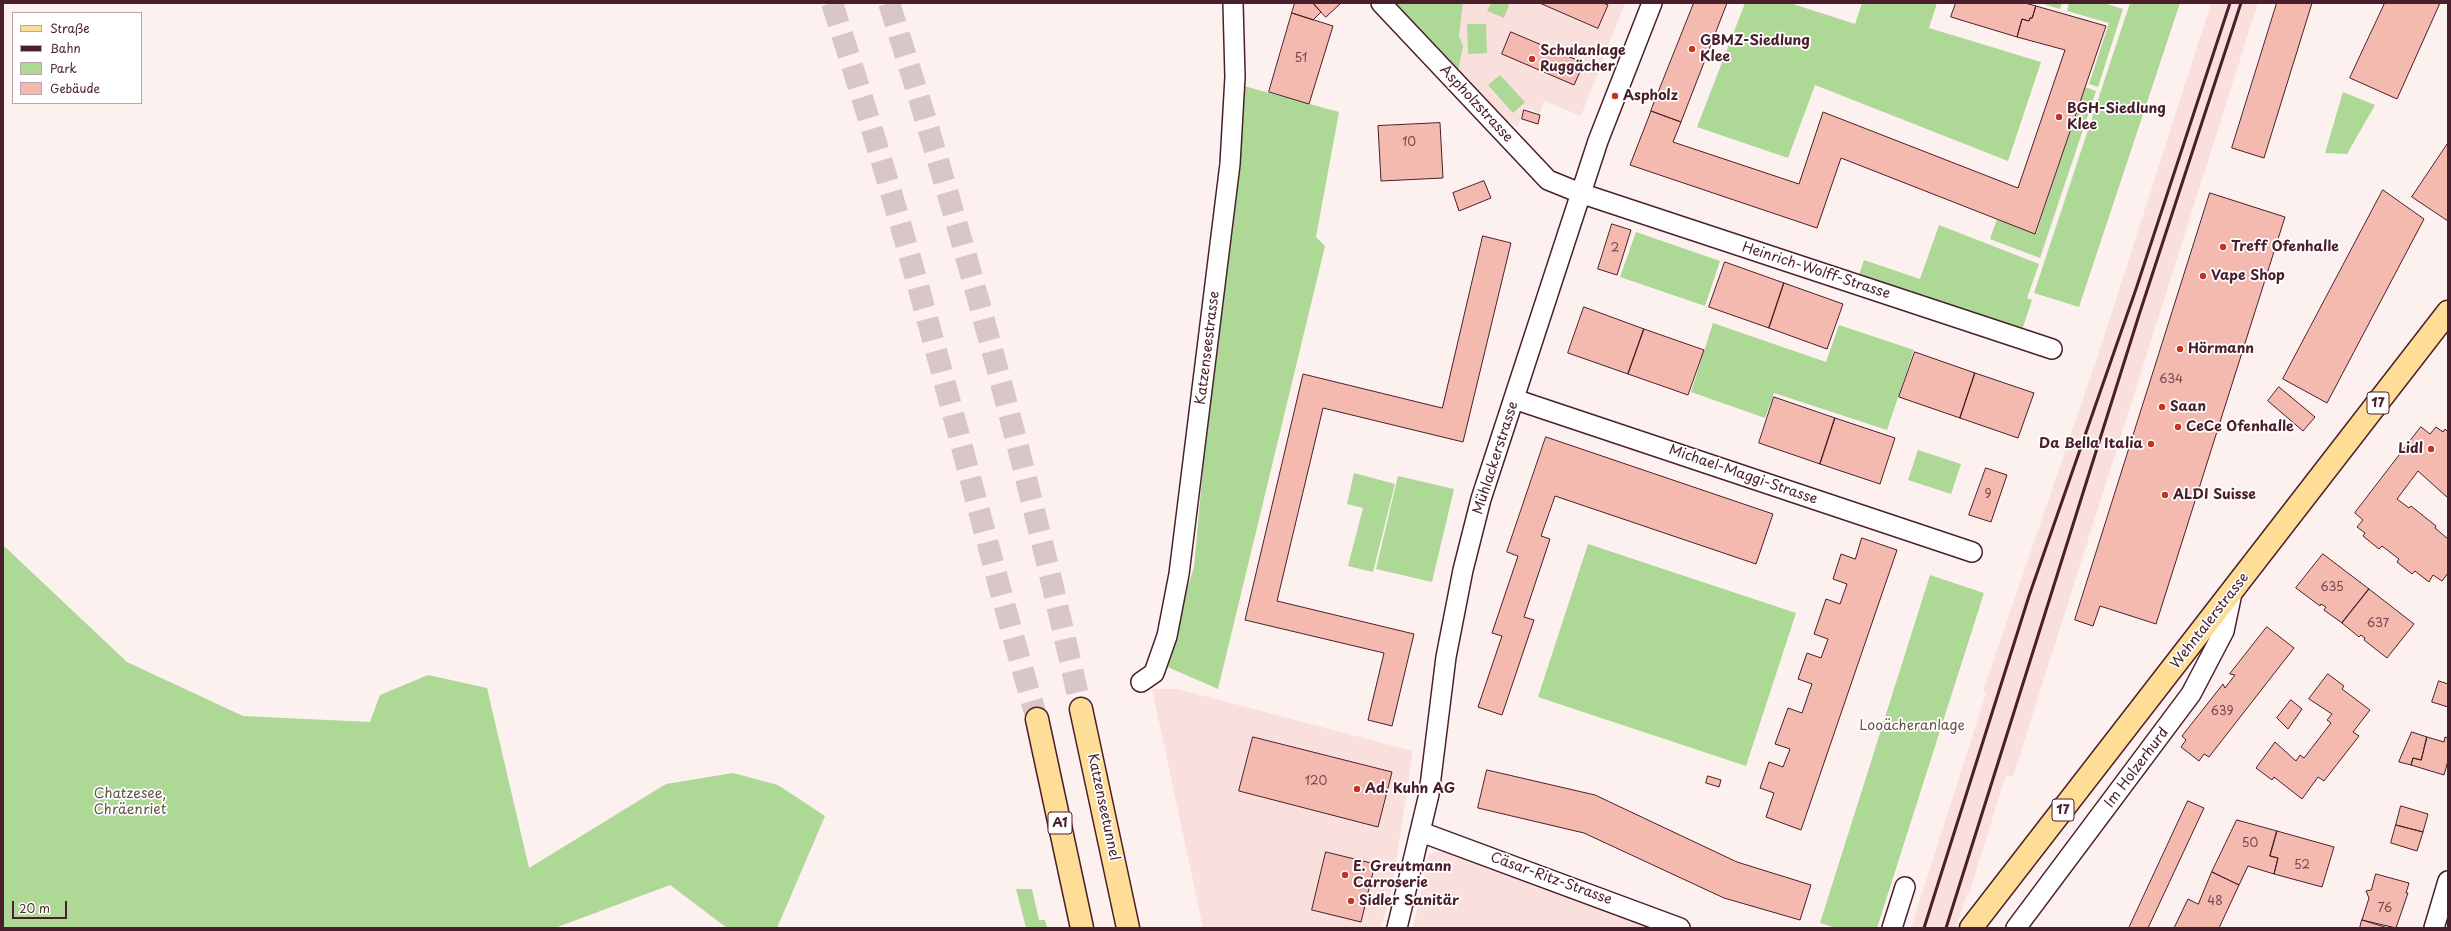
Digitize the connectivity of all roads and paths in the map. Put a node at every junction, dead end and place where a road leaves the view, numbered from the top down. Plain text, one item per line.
1 (1233, 3) edge
2 (1381, 3) edge
3 (1652, 3) edge
4 (1580, 193) junction
5 (2448, 312) edge
6 (2052, 349) dead end
7 (1514, 399) junction
8 (1972, 552) dead end
9 (2232, 593) junction
10 (1141, 682) dead end
11 (1081, 709) tunnel mouth
12 (1037, 719) tunnel mouth
13 (1421, 832) junction
14 (2448, 881) edge
15 (1905, 887) dead end
16 (1123, 904) junction
17 (1082, 928) edge
18 (1128, 928) edge
19 (1133, 928) edge
20 (1397, 928) edge
21 (1680, 928) edge
22 (1892, 928) edge
23 (1971, 928) edge
24 (2016, 928) edge
25 (2434, 928) edge

1 - 10 street, Katzenseestrasse
2 - 4 street, Aspholzstrasse
3 - 4 street, Mühlackerstrasse
4 - 6 street, Heinrich-Wolff-Strasse
4 - 7 street, Mühlackerstrasse
5 - 9 main road, Wehntalerstrasse / 17
7 - 8 street, Michael-Maggi-Strasse
7 - 13 street, Mühlackerstrasse
9 - 23 main road, Wehntalerstrasse / 17
9 - 24 street, Im Holzerhurd
11 - 16 main road, Katzenseetunnel
12 - 17 main road, A1
13 - 20 street, Mühlackerstrasse
13 - 21 street, Cäsar-Ritz-Strasse
14 - 25 street
15 - 22 street
16 - 18 main road
16 - 19 main road

